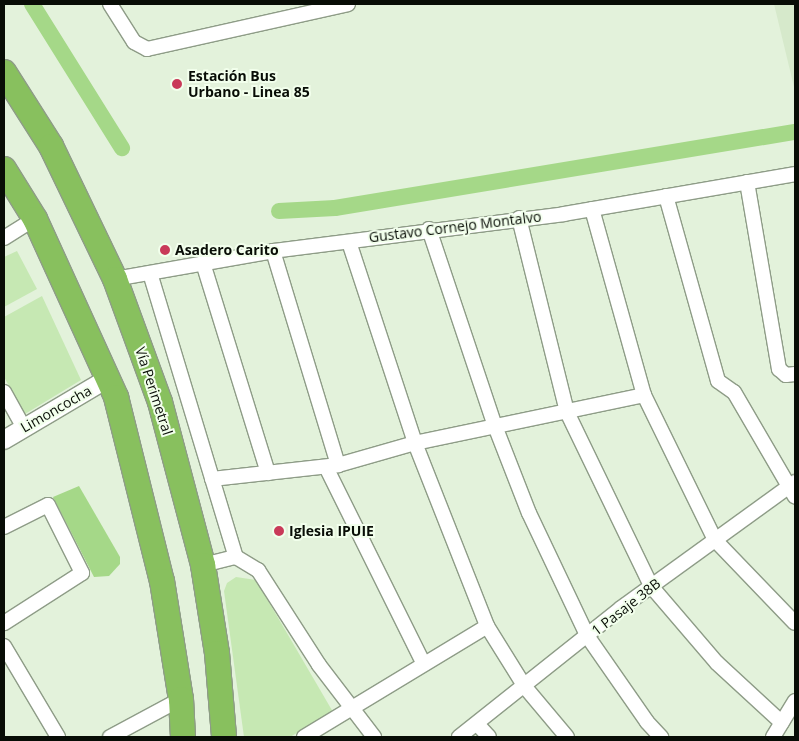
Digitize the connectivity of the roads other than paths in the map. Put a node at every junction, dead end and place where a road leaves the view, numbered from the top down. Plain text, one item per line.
1 (110, 4) edge
2 (348, 4) edge
3 (4, 72) edge
4 (795, 174) edge
5 (7, 182) edge
6 (747, 182) junction
7 (666, 196) junction
8 (592, 209) junction
9 (519, 218) junction
10 (35, 219) junction
11 (429, 229) junction
12 (4, 238) edge
13 (349, 242) junction
14 (273, 251) junction
15 (203, 263) junction
16 (150, 273) junction
17 (115, 279) junction
18 (795, 374) edge
19 (107, 379) junction
20 (4, 392) edge
21 (644, 395) junction
22 (567, 412) junction
23 (495, 426) junction
24 (24, 428) junction
25 (4, 440) edge
26 (415, 443) junction
27 (332, 466) junction
28 (268, 473) junction
29 (212, 479) junction
30 (793, 489) edge
31 (4, 527) edge
32 (716, 540) junction
33 (236, 557) junction
34 (203, 566) junction
35 (652, 586) junction
36 (4, 623) edge
37 (795, 623) edge
38 (487, 626) junction
39 (588, 637) junction
40 (4, 646) edge
41 (424, 664) junction
42 (525, 687) junction
43 (181, 699) junction
44 (795, 701) edge
45 (350, 707) junction
46 (782, 723) junction
47 (478, 724) junction
48 (58, 737) edge
49 (110, 737) edge
50 (182, 737) edge
51 (224, 737) edge
52 (304, 737) edge
53 (374, 737) edge
54 (459, 737) edge
55 (489, 737) edge
56 (567, 737) edge
57 (661, 737) edge
58 (772, 737) edge

1 - 2 street
3 - 17 highway, Vía Perimetral
4 - 6 street, Gustavo Cornejo Montalvo
5 - 10 highway
6 - 7 street, Gustavo Cornejo Montalvo
6 - 18 street
7 - 8 street, Gustavo Cornejo Montalvo
7 - 30 street
8 - 9 street, Gustavo Cornejo Montalvo
8 - 21 street
9 - 11 street, Gustavo Cornejo Montalvo
9 - 22 street
10 - 12 street
10 - 19 highway
11 - 13 street, Gustavo Cornejo Montalvo
11 - 23 street
13 - 14 street, Gustavo Cornejo Montalvo
13 - 26 street
14 - 15 street, Gustavo Cornejo Montalvo
14 - 27 street
15 - 16 street, Gustavo Cornejo Montalvo
15 - 28 street
16 - 17 street, Gustavo Cornejo Montalvo
16 - 29 street
17 - 34 highway, Vía Perimetral
19 - 24 street, Limoncocha
19 - 43 highway
20 - 24 street
21 - 22 street
21 - 32 street
22 - 23 street
22 - 35 street
23 - 26 street
23 - 39 street
24 - 25 street, Limoncocha
26 - 27 street
26 - 38 street
27 - 28 street
27 - 41 street
28 - 29 street
29 - 33 street
30 - 32 street, 1 Pasaje 38B
31 - 36 street
32 - 35 street, 1 Pasaje 38B
32 - 37 street
33 - 34 street
33 - 45 street
34 - 51 highway, Vía Perimetral
35 - 39 street, 1 Pasaje 38B
35 - 46 street
38 - 41 street
38 - 42 street
39 - 42 street, 1 Pasaje 38B
39 - 57 street
40 - 48 street
41 - 45 street
42 - 47 street, 1 Pasaje 38B
42 - 56 street
43 - 49 street
43 - 50 highway
44 - 46 street
45 - 52 street
45 - 53 street
46 - 58 street
47 - 54 street, 1 Pasaje 38B
47 - 55 street

